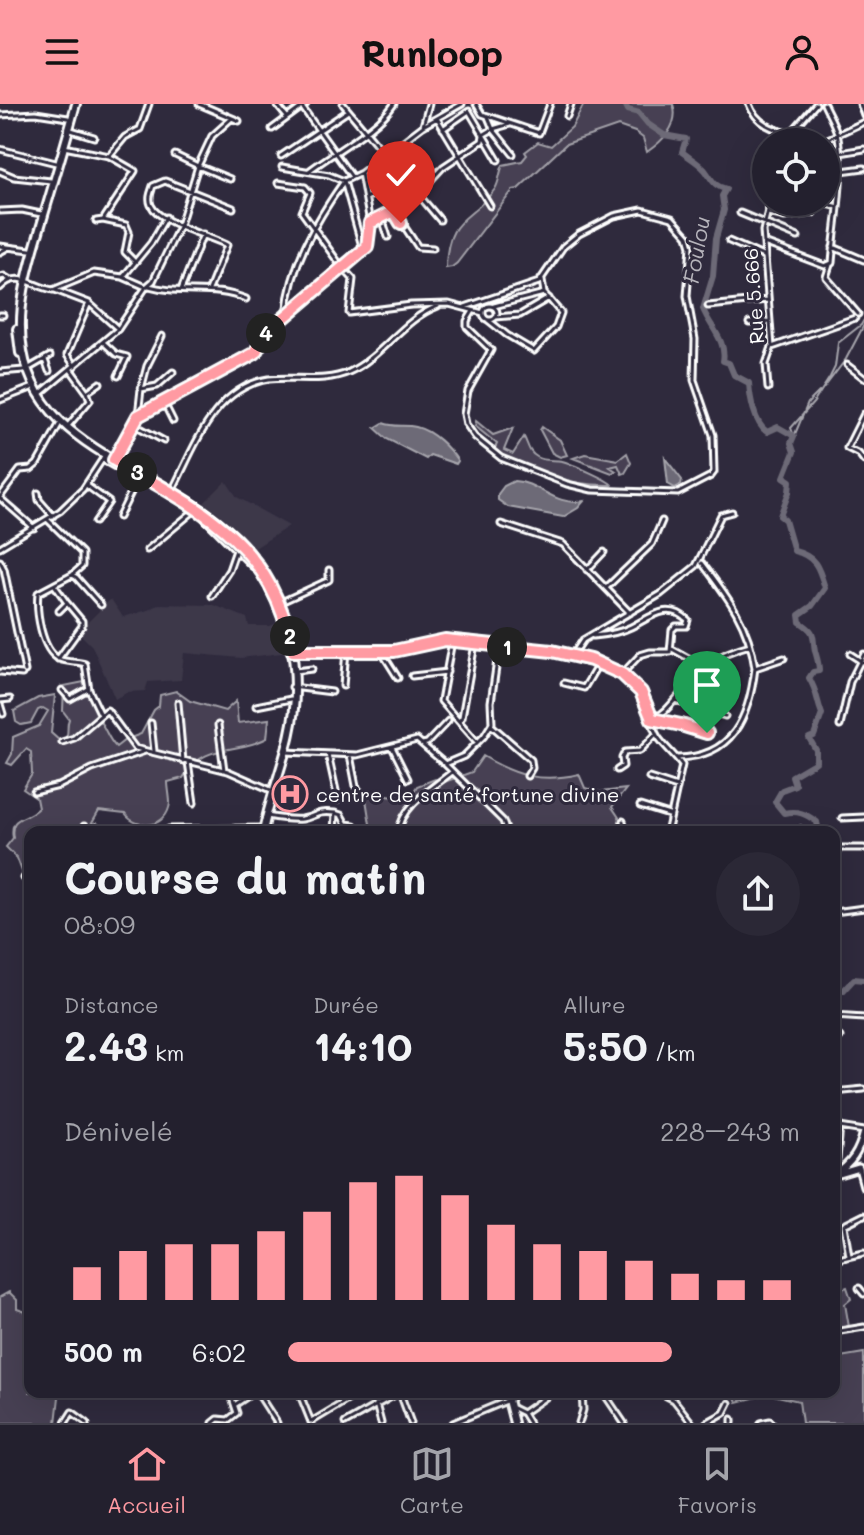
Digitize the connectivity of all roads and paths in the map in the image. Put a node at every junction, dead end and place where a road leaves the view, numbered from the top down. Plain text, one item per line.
1 (74, 104) edge
2 (149, 104) edge
3 (199, 104) edge
4 (276, 104) edge
5 (343, 104) edge
6 (394, 104) edge
7 (429, 104) edge
8 (462, 104) edge
9 (476, 104) edge
10 (550, 104) edge
11 (571, 104) edge
12 (749, 104) edge
13 (816, 104) edge
14 (824, 104) edge
15 (860, 104) edge
16 (301, 106) edge
17 (348, 111) junction
18 (0, 115) edge
19 (864, 115) edge
20 (567, 116) dead end
21 (287, 117) junction
22 (488, 117) junction
23 (68, 118) junction
24 (232, 118) junction
25 (437, 118) junction
26 (239, 121) dead end
27 (864, 122) edge
28 (510, 124) junction
29 (423, 126) junction
30 (770, 128) edge
31 (798, 128) edge
32 (834, 128) edge
33 (272, 129) dead end
34 (443, 129) junction
35 (493, 129) junction
36 (68, 130) junction
37 (319, 131) junction
38 (366, 131) junction
39 (840, 133) edge
40 (483, 135) junction
41 (94, 137) dead end
42 (64, 147) junction
43 (0, 149) edge
44 (864, 149) edge
45 (333, 151) junction
46 (840, 153) edge
47 (513, 154) dead end
48 (175, 155) dead end
49 (385, 155) junction
50 (109, 156) junction
51 (281, 156) dead end
52 (460, 156) junction
53 (498, 160) dead end
54 (56, 163) junction
55 (198, 166) junction
56 (282, 167) dead end
57 (864, 168) edge
58 (0, 171) edge
59 (309, 171) junction
60 (840, 171) edge
61 (361, 173) junction
62 (352, 177) junction
63 (230, 179) dead end
64 (405, 179) junction
65 (51, 181) junction
66 (344, 181) junction
67 (278, 183) dead end
68 (191, 192) junction
69 (418, 194) junction
70 (367, 197) junction
71 (490, 206) dead end
72 (233, 208) dead end
73 (0, 211) edge
74 (394, 211) junction
75 (740, 213) dead end
76 (41, 214) junction
77 (767, 216) edge
78 (837, 216) edge
79 (166, 217) junction
80 (382, 218) junction
81 (103, 220) junction
82 (440, 220) dead end
83 (96, 221) dead end
84 (370, 223) junction
85 (764, 223) junction
86 (180, 225) junction
87 (314, 228) junction
88 (203, 234) junction
89 (388, 237) dead end
90 (798, 237) dead end
91 (729, 241) dead end
92 (764, 243) junction
93 (0, 246) edge
94 (833, 247) junction
95 (7, 248) junction
96 (433, 248) dead end
97 (30, 250) junction
98 (363, 250) junction
99 (0, 252) edge
100 (763, 256) junction
101 (864, 260) edge
102 (135, 262) junction
103 (830, 265) junction
104 (341, 266) junction
105 (0, 277) edge
106 (123, 277) junction
107 (9, 279) junction
108 (24, 280) junction
109 (542, 280) junction
110 (148, 286) junction
111 (0, 288) edge
112 (55, 290) junction
113 (209, 290) junction
114 (181, 291) junction
115 (544, 293) junction
116 (549, 298) junction
117 (246, 299) dead end
118 (768, 300) junction
119 (89, 303) junction
120 (441, 305) junction
121 (494, 306) junction
122 (708, 306) dead end
123 (465, 307) junction
124 (473, 311) junction
125 (483, 313) junction
126 (286, 316) junction
127 (496, 317) junction
128 (488, 320) junction
129 (769, 321) junction
130 (749, 323) dead end
131 (118, 329) junction
132 (162, 336) dead end
133 (104, 343) junction
134 (772, 347) junction
135 (50, 356) dead end
136 (45, 360) junction
137 (847, 365) dead end
138 (73, 368) junction
139 (25, 369) junction
140 (49, 371) dead end
141 (0, 372) edge
142 (173, 372) dead end
143 (118, 376) dead end
144 (864, 378) edge
145 (100, 383) dead end
146 (31, 388) junction
147 (768, 388) dead end
148 (141, 389) junction
149 (87, 392) junction
150 (39, 394) junction
151 (0, 400) edge
152 (164, 403) junction
153 (864, 414) edge
154 (138, 416) junction
155 (173, 421) dead end
156 (133, 424) junction
157 (63, 426) junction
158 (164, 441) dead end
159 (104, 457) junction
160 (114, 460) junction
161 (864, 461) edge
162 (138, 478) junction
163 (86, 485) junction
164 (38, 493) dead end
165 (170, 493) junction
166 (0, 498) edge
167 (195, 510) junction
168 (732, 512) dead end
169 (53, 516) junction
170 (119, 517) dead end
171 (48, 520) junction
172 (662, 521) dead end
173 (95, 522) dead end
174 (501, 524) dead end
175 (34, 528) junction
176 (237, 546) junction
177 (0, 547) edge
178 (147, 550) dead end
179 (604, 552) dead end
180 (0, 561) edge
181 (701, 561) junction
182 (329, 570) dead end
183 (587, 570) junction
184 (72, 575) junction
185 (55, 586) junction
186 (607, 587) junction
187 (212, 596) dead end
188 (67, 603) junction
189 (279, 603) junction
190 (101, 605) dead end
191 (59, 611) dead end
192 (630, 613) junction
193 (589, 636) junction
194 (452, 640) junction
195 (475, 644) junction
196 (750, 645) junction
197 (499, 647) junction
198 (672, 649) junction
199 (293, 651) junction
200 (346, 651) junction
201 (381, 651) junction
202 (850, 654) dead end
203 (864, 654) edge
204 (573, 655) junction
205 (784, 658) dead end
206 (58, 659) junction
207 (862, 662) edge
208 (599, 663) junction
209 (704, 666) junction
210 (755, 668) junction
211 (312, 669) dead end
212 (295, 671) junction
213 (0, 672) edge
214 (447, 672) junction
215 (622, 674) junction
216 (412, 676) dead end
217 (398, 678) dead end
218 (564, 683) dead end
219 (343, 686) dead end
220 (294, 688) junction
221 (88, 689) junction
222 (62, 690) dead end
223 (332, 692) dead end
224 (10, 699) dead end
225 (291, 699) junction
226 (675, 700) junction
227 (0, 702) edge
228 (178, 703) dead end
229 (256, 706) dead end
230 (3, 714) dead end
231 (101, 715) junction
232 (725, 716) dead end
233 (652, 717) junction
234 (448, 721) dead end
235 (458, 722) junction
236 (151, 723) dead end
237 (218, 725) dead end
238 (491, 725) junction
239 (840, 726) dead end
240 (707, 733) dead end
241 (656, 734) junction
242 (62, 742) dead end
243 (477, 742) junction
244 (422, 744) junction
245 (392, 747) junction
246 (145, 751) junction
247 (285, 752) junction
248 (154, 753) junction
249 (328, 754) junction
250 (350, 755) junction
251 (677, 758) junction
252 (185, 761) junction
253 (445, 764) junction
254 (224, 770) junction
255 (617, 770) dead end
256 (452, 772) junction
257 (527, 776) dead end
258 (649, 778) dead end
259 (408, 779) dead end
260 (677, 787) junction
261 (271, 790) junction
262 (34, 792) dead end
263 (360, 792) dead end
264 (338, 800) dead end
265 (194, 803) dead end
266 (640, 806) dead end
267 (335, 813) junction
268 (669, 815) junction
269 (267, 816) junction
270 (864, 817) edge
271 (842, 818) dead end
272 (623, 821) dead end
273 (354, 825) dead end
274 (262, 826) edge
275 (263, 826) edge
276 (334, 826) edge
277 (400, 826) edge
278 (505, 826) edge
279 (624, 826) edge
280 (668, 826) edge
281 (840, 848) edge
282 (864, 848) edge
283 (864, 908) edge
284 (840, 911) edge
285 (840, 1016) edge
286 (864, 1018) edge
287 (864, 1089) edge
288 (840, 1091) edge
289 (840, 1126) edge
290 (864, 1131) edge
291 (864, 1154) edge
292 (855, 1156) junction
293 (861, 1167) edge
294 (840, 1172) edge
295 (840, 1173) edge
296 (864, 1173) edge
297 (864, 1185) edge
298 (864, 1215) edge
299 (864, 1253) edge
300 (849, 1256) junction
301 (840, 1258) edge
302 (859, 1288) dead end
303 (864, 1294) edge
304 (864, 1327) edge
305 (840, 1331) edge
306 (233, 1398) edge
307 (246, 1398) edge
308 (260, 1398) edge
309 (301, 1398) edge
310 (351, 1398) edge
311 (388, 1398) edge
312 (402, 1398) edge
313 (502, 1398) edge
314 (509, 1398) edge
315 (509, 1398) edge
316 (544, 1398) edge
317 (582, 1398) edge
318 (607, 1398) edge
319 (672, 1398) edge
320 (729, 1403) dead end
321 (236, 1404) junction
322 (376, 1404) junction
323 (513, 1408) junction
324 (523, 1413) junction
325 (65, 1423) edge
326 (87, 1423) edge
327 (213, 1423) edge
328 (277, 1423) edge
329 (345, 1423) edge
330 (381, 1423) edge
331 (411, 1423) edge
332 (453, 1423) edge
333 (516, 1423) edge
334 (529, 1423) edge
335 (579, 1423) edge
336 (624, 1423) edge
337 (692, 1423) edge
338 (706, 1423) edge
339 (761, 1423) edge
340 (772, 1423) edge

1 - 23 main road
1 - 36 main road
2 - 50 street
3 - 24 street
4 - 21 street
5 - 17 street
6 - 38 street
7 - 29 street
8 - 25 street
9 - 22 street
10 - 28 street
11 - 20 street
12 - 30 street
13 - 31 street
14 - 32 street
15 - 19 street
16 - 21 street
16 - 37 street
17 - 37 street
17 - 38 street
18 - 23 street
21 - 33 street
22 - 28 street
22 - 35 street
23 - 54 main road
24 - 26 street
24 - 55 street
25 - 29 street
25 - 34 street
27 - 39 street
28 - 35 street
29 - 49 street
34 - 40 street
34 - 52 street
35 - 40 street
35 - 47 street
36 - 41 street
36 - 42 main road
37 - 45 street
37 - 51 street
38 - 45 street
38 - 49 street
40 - 52 street
40 - 53 street
42 - 50 street
42 - 108 main road
43 - 54 street
44 - 46 street
45 - 59 street
45 - 62 street
48 - 55 street
49 - 61 street
49 - 64 street
50 - 81 street
52 - 69 street
52 - 71 street
54 - 65 main road
55 - 63 street
55 - 68 street
56 - 59 street
57 - 60 street
58 - 65 street
59 - 66 street
61 - 62 street
61 - 70 street
62 - 66 street
64 - 69 street
64 - 70 street
65 - 76 main road
66 - 87 street
66 - 98 street
67 - 87 street
68 - 72 street
68 - 79 street
68 - 86 street
69 - 74 street
69 - 82 street
70 - 84 street
73 - 76 street
74 - 80 street
74 - 96 street
75 - 85 street
76 - 97 main road
77 - 85 street, Rue 5.666
78 - 94 street
79 - 86 street
79 - 102 street
80 - 84 street
80 - 89 street
81 - 83 street
81 - 102 street
84 - 98 street
85 - 90 street
85 - 92 street, Rue 5.666
86 - 88 street
86 - 110 street
87 - 104 street
87 - 126 street
88 - 113 street
88 - 114 street
91 - 100 street
92 - 100 street, Rue 5.666
92 - 103 street
93 - 95 street
94 - 101 street
94 - 103 street
95 - 97 street
95 - 99 street
97 - 108 main road
98 - 104 street
100 - 118 street, Rue 5.666
102 - 106 street
103 - 134 street
104 - 120 street
104 - 126 street
105 - 107 street
106 - 110 street
106 - 112 street
107 - 108 street
107 - 111 street
108 - 112 street
108 - 139 main road
109 - 115 street
109 - 123 street
109 - 124 street
110 - 114 street
110 - 131 street
112 - 119 street
113 - 114 street
113 - 117 street
115 - 116 street
115 - 121 street
116 - 127 street
116 - 128 street
118 - 122 street
118 - 129 street, Rue 5.666
119 - 131 street
119 - 138 street
120 - 123 street
120 - 165 street
121 - 125 street
121 - 127 street
123 - 124 street
124 - 125 street
125 - 128 street
126 - 152 street
127 - 128 street
129 - 130 street
129 - 134 street, Rue 5.666
131 - 133 street
132 - 148 street
133 - 138 street
133 - 143 street
134 - 147 street, Rue 5.666
135 - 136 street
136 - 139 street
136 - 140 street
137 - 144 street
138 - 149 street
138 - 150 street
139 - 141 street
139 - 146 main road
139 - 150 main road
142 - 148 street
145 - 149 street
146 - 151 street
146 - 157 main road
148 - 154 street
149 - 157 street
150 - 157 main road
152 - 154 street
152 - 155 street
153 - 161 street
154 - 156 street
156 - 158 street
156 - 160 street
157 - 159 main road
157 - 166 street
159 - 160 main road
159 - 162 main road
159 - 163 street
160 - 165 main road
162 - 165 main road
162 - 170 street
163 - 169 street
163 - 173 street
164 - 169 street
165 - 167 main road
165 - 189 main road
166 - 175 street
167 - 176 main road
167 - 178 street
168 - 181 street
169 - 171 street
171 - 175 street
171 - 184 street
172 - 186 street
174 - 183 street
175 - 177 street
176 - 187 street
176 - 220 main road
179 - 183 street
180 - 213 street
181 - 192 street
181 - 196 street
182 - 189 street
183 - 186 street
184 - 185 street
184 - 190 street
185 - 188 street
185 - 206 street
186 - 192 street
188 - 191 street
188 - 206 street
189 - 199 main road
192 - 193 street
193 - 198 street
193 - 204 street
194 - 195 street
194 - 201 street
194 - 214 street
195 - 197 street
195 - 235 street
196 - 209 street
196 - 210 street
197 - 204 street
197 - 238 street
198 - 209 street
198 - 215 street
199 - 200 street
199 - 212 main road
200 - 201 street
200 - 219 street
201 - 217 street
202 - 207 street
203 - 207 street
204 - 208 street
205 - 210 street
206 - 221 street
207 - 239 street
208 - 215 street
208 - 218 street
209 - 226 street
210 - 251 street
211 - 212 street
212 - 220 main road
214 - 216 street
214 - 235 street
215 - 233 street
220 - 223 street
220 - 225 main road
220 - 247 main road
221 - 222 street
221 - 231 street
224 - 227 street
225 - 229 street
225 - 261 main road
226 - 232 street
226 - 233 street
227 - 230 street
228 - 252 street
231 - 242 street
231 - 246 street
233 - 240 street
233 - 241 street
234 - 244 street
235 - 243 street
236 - 248 street
237 - 254 street
238 - 243 street
238 - 257 street
241 - 251 street
241 - 255 street
243 - 253 street
244 - 245 street
244 - 253 street
245 - 250 street
245 - 259 street
246 - 248 street
246 - 262 street
247 - 249 street
247 - 269 main road
248 - 252 street
249 - 250 street
249 - 264 street
250 - 263 street
251 - 260 street
252 - 254 street
252 - 265 street
253 - 256 street
254 - 261 street
256 - 277 street
256 - 278 street
258 - 260 street
260 - 268 street
261 - 274 main road
266 - 268 street
267 - 269 street
267 - 273 street
267 - 276 street
268 - 280 street
269 - 275 main road
270 - 271 street
272 - 279 street
281 - 282 street
283 - 284 street
285 - 286 street
287 - 288 street
289 - 290 street
290 - 292 street
291 - 292 street
292 - 293 street
292 - 294 street
293 - 295 street
293 - 297 street
296 - 297 street
298 - 300 street
299 - 300 street
300 - 301 street
302 - 303 street
304 - 305 street
306 - 321 street
307 - 321 street
308 - 328 street
309 - 310 street
311 - 322 street
312 - 331 street
313 - 332 street
314 - 323 main road
315 - 333 main road
316 - 324 street
317 - 335 street
318 - 336 street
319 - 337 street
320 - 338 street
321 - 327 street
322 - 329 street
322 - 330 street
323 - 324 street
323 - 333 main road
324 - 334 street
325 - 326 street
339 - 340 street

